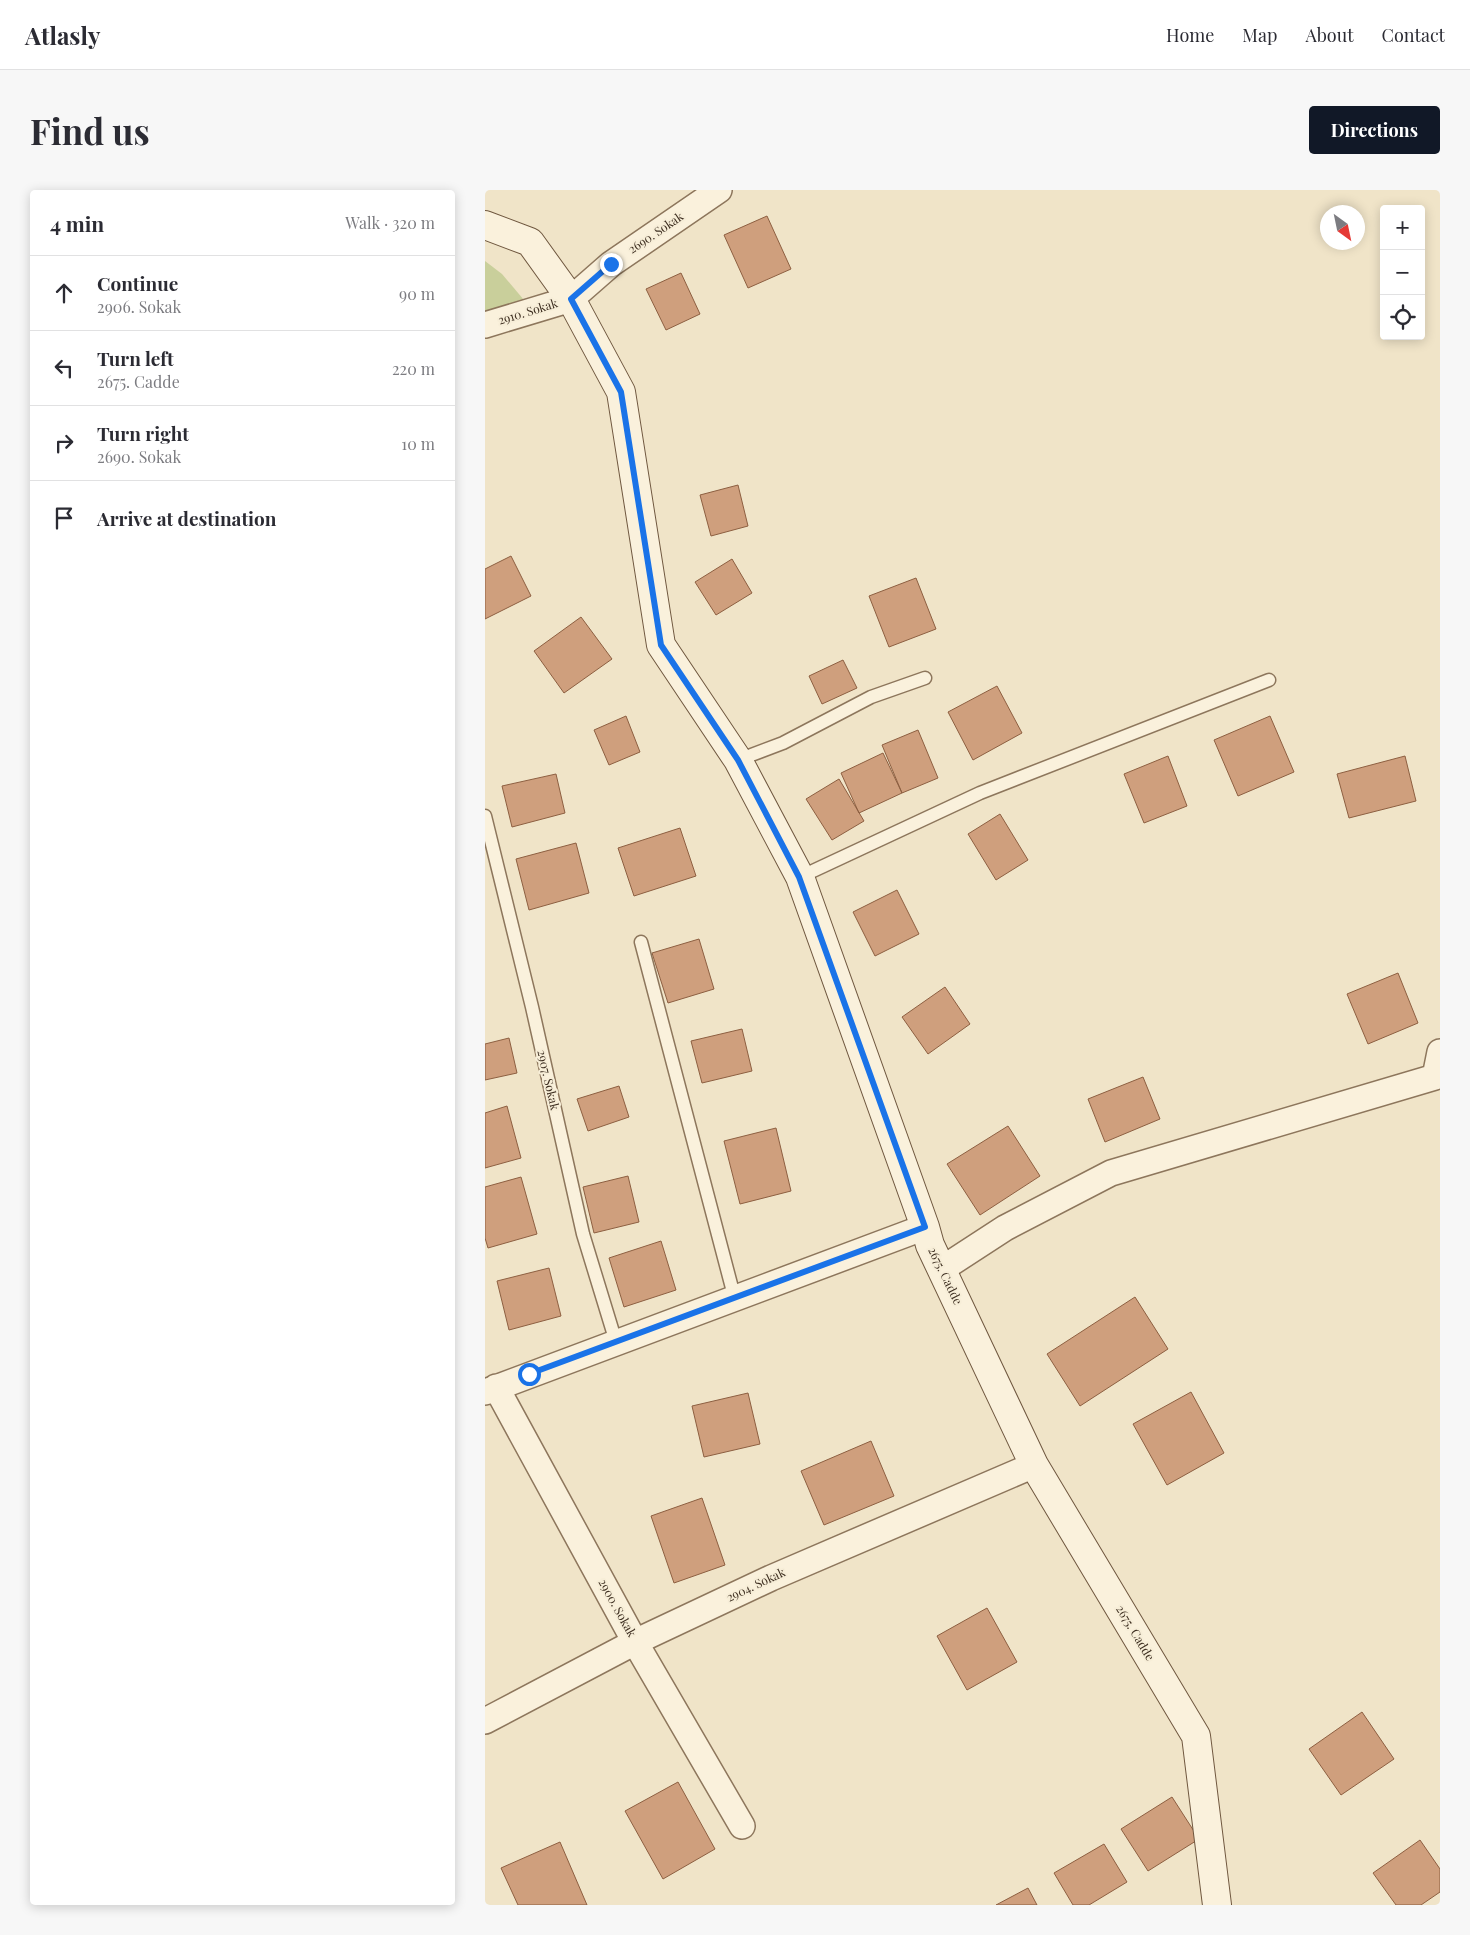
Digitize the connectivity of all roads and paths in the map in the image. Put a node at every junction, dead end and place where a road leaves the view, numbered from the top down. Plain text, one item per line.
1 (719, 190) edge
2 (485, 225) edge
3 (571, 299) junction
4 (485, 325) edge
5 (925, 678) dead end
6 (1269, 680) dead end
7 (738, 760) junction
8 (485, 816) edge
9 (799, 877) junction
10 (641, 942) dead end
11 (1440, 1052) edge
12 (925, 1227) junction
13 (942, 1269) junction
14 (736, 1298) junction
15 (616, 1342) junction
16 (490, 1390) edge
17 (1034, 1464) junction
18 (635, 1642) junction
19 (485, 1721) edge
20 (743, 1826) dead end
21 (1217, 1905) edge

1 - 3 street, 2690. Sokak
2 - 3 street, 2675. Cadde
3 - 4 street, 2910. Sokak
3 - 7 street, 2675. Cadde
5 - 7 lane
6 - 9 lane
7 - 9 street, 2675. Cadde
8 - 15 lane, 2907. Sokak
9 - 12 street, 2675. Cadde
10 - 14 lane
11 - 13 street
12 - 13 street, 2675. Cadde
12 - 14 street
13 - 17 street, 2675. Cadde
14 - 15 street
15 - 16 street
16 - 18 street, 2900. Sokak
17 - 18 street, 2904. Sokak
17 - 21 street, 2675. Cadde
18 - 19 street, 2904. Sokak
18 - 20 street, 2900. Sokak

